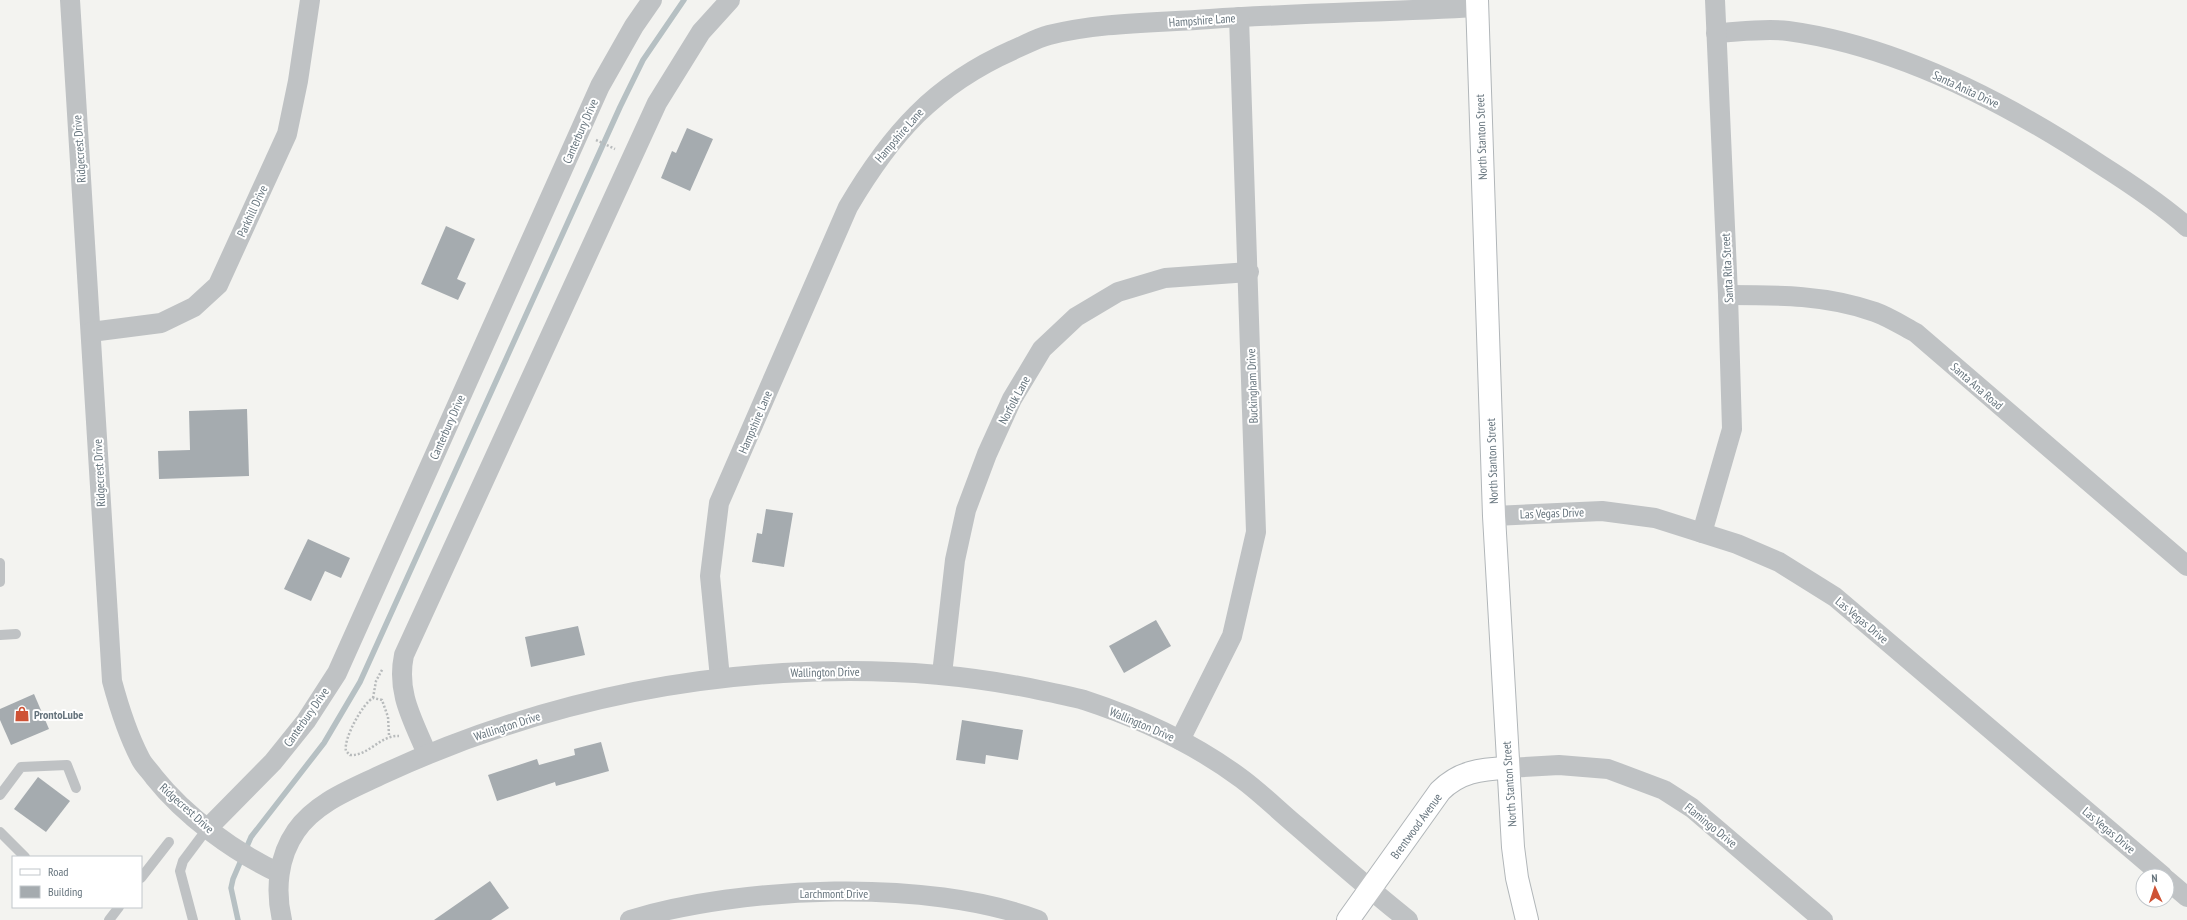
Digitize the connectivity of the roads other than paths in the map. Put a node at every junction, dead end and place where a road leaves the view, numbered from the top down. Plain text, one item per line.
1 (70, 0) edge
2 (310, 0) edge
3 (652, 0) edge
4 (730, 0) edge
5 (1715, 0) edge
6 (1477, 3) edge
7 (1239, 17) junction
8 (1716, 33) junction
9 (2187, 226) edge
10 (1249, 272) junction
11 (1728, 295) junction
12 (91, 332) junction
13 (1494, 516) junction
14 (1702, 532) junction
15 (0, 563) edge
16 (2187, 566) edge
17 (0, 582) edge
18 (16, 634) dead end
19 (0, 635) edge
20 (942, 674) junction
21 (720, 678) junction
22 (1180, 740) junction
23 (427, 754) junction
24 (1507, 768) junction
25 (76, 788) dead end
26 (0, 795) edge
27 (207, 829) junction
28 (0, 832) edge
29 (169, 842) dead end
30 (23, 856) edge
31 (2154, 868) edge
32 (279, 873) junction
33 (142, 877) edge
34 (2175, 887) edge
35 (1370, 889) junction
36 (2187, 897) edge
37 (118, 908) edge
38 (109, 920) edge
39 (193, 920) edge
40 (282, 920) edge
41 (630, 920) edge
42 (1038, 920) edge
43 (1348, 920) edge
44 (1408, 920) edge
45 (1526, 920) edge
46 (1823, 920) edge

1 - 12 street, Ridgecrest Drive
2 - 12 street, Parkhill Drive
3 - 27 street, Canterbury Drive
4 - 23 street
5 - 8 street, Santa Rita Street
6 - 7 street, Hampshire Lane
6 - 13 street, North Stanton Street
7 - 10 street, Buckingham Drive
7 - 21 street, Hampshire Lane
8 - 9 street, Santa Anita Drive
8 - 11 street, Santa Rita Street
10 - 20 street, Norfolk Lane
10 - 22 street, Buckingham Drive
11 - 14 street, Santa Rita Street
11 - 16 street, Santa Ana Road
12 - 27 street, Ridgecrest Drive
13 - 14 street, Las Vegas Drive
13 - 24 street, North Stanton Street
14 - 31 street, Las Vegas Drive
15 - 17 lane
18 - 19 lane
20 - 21 street, Wallington Drive
20 - 22 street, Wallington Drive
21 - 23 street, Wallington Drive
22 - 35 street, Wallington Drive
23 - 32 street, Wallington Drive
24 - 35 street, Brentwood Avenue
24 - 45 street, North Stanton Street
24 - 46 street, Flamingo Drive
25 - 26 lane
27 - 32 street, Ridgecrest Drive
27 - 39 lane
28 - 30 lane
29 - 33 lane
32 - 40 street
34 - 36 street
35 - 43 street, Brentwood Avenue
35 - 44 street, Wallington Drive
37 - 38 lane
41 - 42 street, Larchmont Drive

